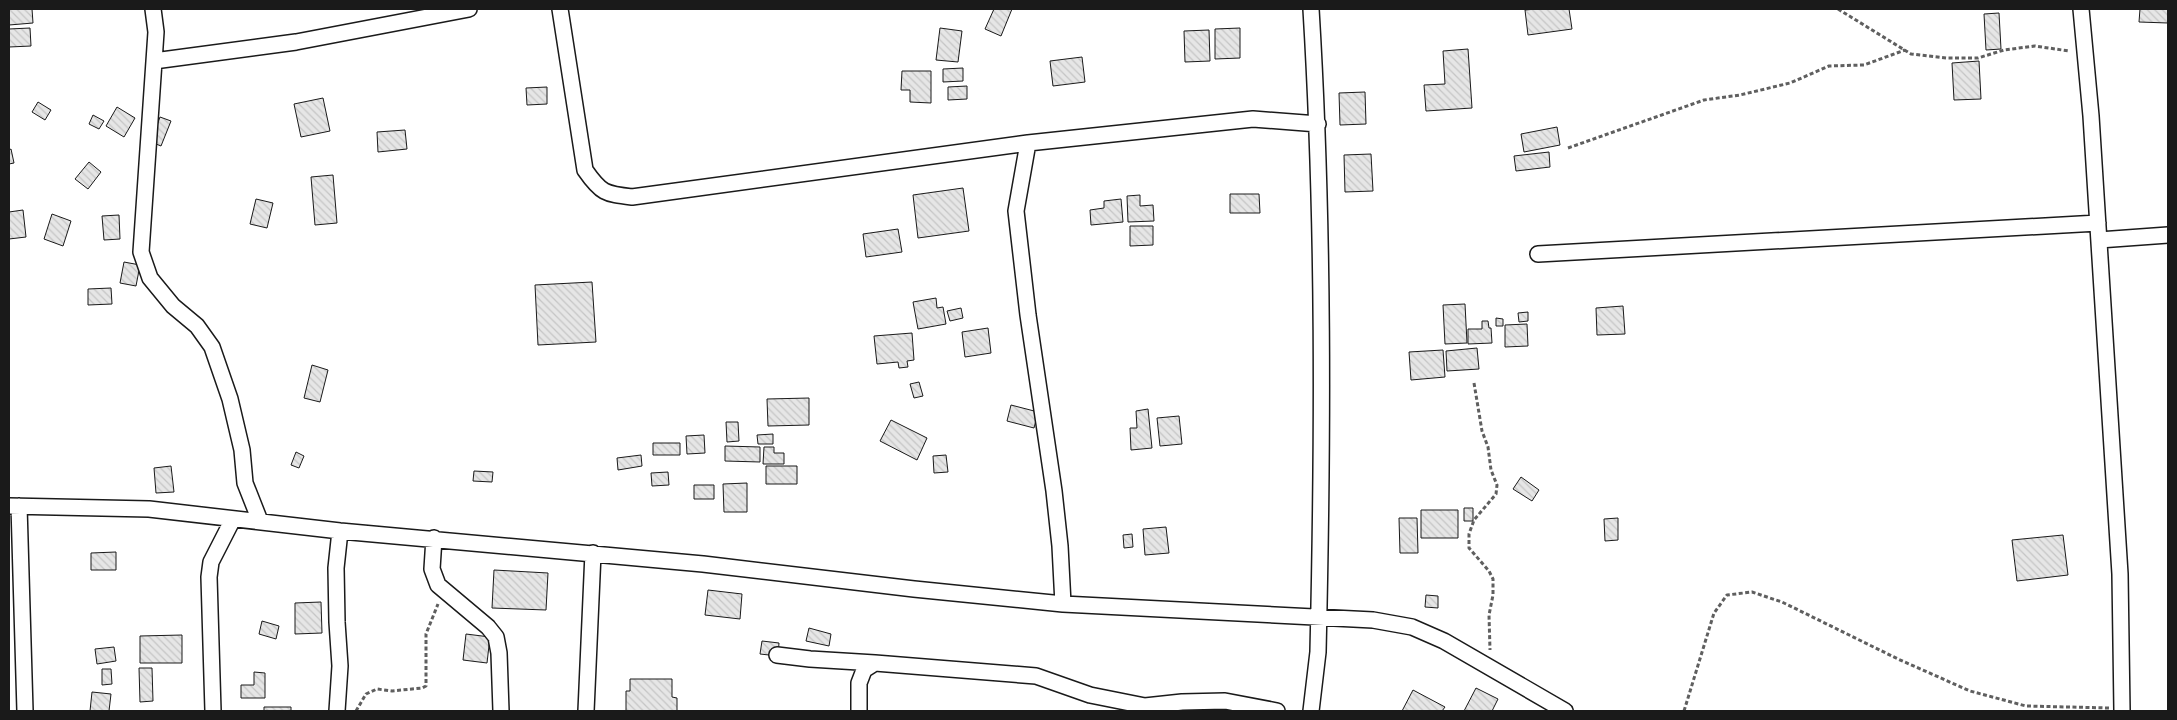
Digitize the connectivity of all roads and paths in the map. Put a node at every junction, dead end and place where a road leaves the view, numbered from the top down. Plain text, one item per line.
1 (153, 9) edge
2 (469, 9) edge
3 (560, 9) edge
4 (1311, 9) edge
5 (1838, 9) edge
6 (2081, 9) edge
7 (1905, 50) junction
8 (2085, 54) junction
9 (154, 61) junction
10 (1318, 124) junction
11 (1028, 142) junction
12 (1568, 148) dead end
13 (2098, 222) junction
14 (2168, 235) edge
15 (2099, 240) junction
16 (1538, 254) dead end
17 (1474, 383) dead end
18 (14, 506) edge
19 (232, 519) junction
20 (260, 521) junction
21 (340, 531) junction
22 (434, 538) junction
23 (594, 553) junction
24 (444, 590) junction
25 (1064, 604) junction
26 (1319, 617) junction
27 (777, 655) dead end
28 (875, 663) junction
29 (1490, 667) junction
30 (2122, 710) edge
31 (26, 711) edge
32 (213, 711) edge
33 (337, 711) edge
34 (356, 711) edge
35 (501, 711) edge
36 (586, 711) edge
37 (859, 711) edge
38 (1277, 711) edge
39 (1311, 711) edge
40 (1565, 711) edge
41 (1684, 711) edge

1 - 9 street
2 - 9 street
3 - 11 street
4 - 10 street
5 - 7 path
6 - 8 street
7 - 8 path
7 - 12 path
8 - 13 street
9 - 20 street
10 - 11 street
10 - 26 street
11 - 25 street
13 - 15 street
13 - 16 street
14 - 15 street
15 - 30 street
17 - 29 path
18 - 19 street
18 - 31 street
19 - 20 street
19 - 32 street
20 - 21 street
21 - 22 street
21 - 33 street
22 - 23 street
22 - 24 street
23 - 25 street
23 - 36 street
24 - 34 path
24 - 35 street
25 - 26 street
26 - 29 street
26 - 39 street
27 - 28 street
28 - 37 street
28 - 38 street
29 - 40 street
30 - 41 path

